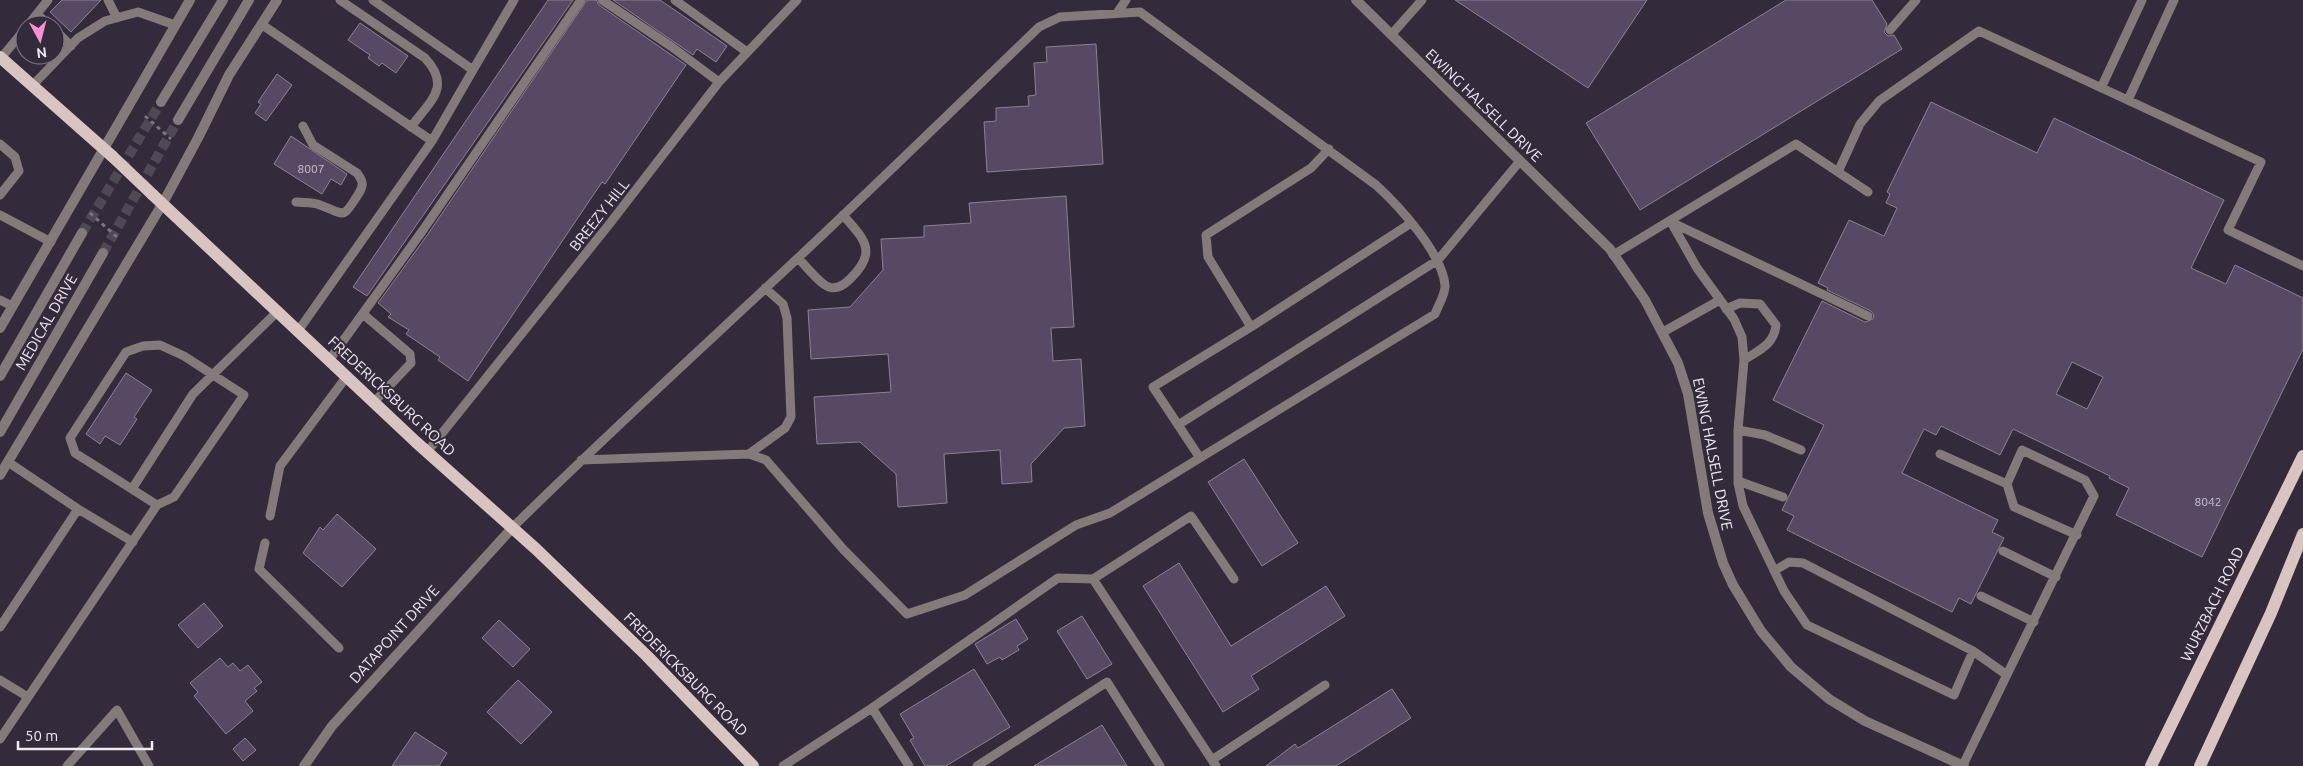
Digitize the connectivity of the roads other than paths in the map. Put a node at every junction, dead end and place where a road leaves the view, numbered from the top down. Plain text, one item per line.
1 (48, 0) edge
2 (108, 0) edge
3 (190, 0) edge
4 (223, 0) edge
5 (249, 0) edge
6 (277, 0) edge
7 (340, 0) edge
8 (373, 0) edge
9 (514, 0) edge
10 (581, 0) edge
11 (602, 0) edge
12 (675, 0) edge
13 (797, 0) edge
14 (1126, 0) edge
15 (1356, 0) edge
16 (1422, 0) edge
17 (1916, 0) edge
18 (2142, 0) edge
19 (2174, 0) edge
20 (37, 14) edge
21 (1117, 14) junction
22 (117, 18) junction
23 (261, 24) junction
24 (175, 25) junction
25 (1890, 30) dead end
26 (1391, 35) junction
27 (65, 39) edge
28 (15, 41) edge
29 (72, 46) junction
30 (747, 52) junction
31 (0, 58) edge
32 (473, 70) junction
33 (719, 82) junction
34 (32, 86) junction
35 (2101, 88) junction
36 (2128, 100) junction
37 (161, 102) tunnel mouth
38 (178, 120) tunnel mouth
39 (303, 126) dead end
40 (411, 127) junction
41 (432, 141) junction
42 (0, 144) edge
43 (1329, 150) junction
44 (108, 152) junction
45 (1520, 161) junction
46 (1838, 172) junction
47 (1868, 192) dead end
48 (0, 195) edge
49 (158, 199) junction
50 (296, 202) dead end
51 (0, 214) edge
52 (844, 215) junction
53 (1671, 222) junction
54 (1411, 223) junction
55 (82, 232) tunnel mouth
56 (51, 242) junction
57 (103, 253) tunnel mouth
58 (1614, 254) junction
59 (798, 258) junction
60 (1438, 260) junction
61 (2303, 266) edge
62 (765, 288) junction
63 (0, 300) edge
64 (1720, 300) junction
65 (12, 306) junction
66 (1726, 309) junction
67 (277, 312) junction
68 (363, 314) junction
69 (1868, 316) dead end
70 (1251, 326) junction
71 (0, 328) edge
72 (298, 331) junction
73 (1663, 332) junction
74 (330, 360) junction
75 (1744, 360) junction
76 (211, 373) junction
77 (0, 376) edge
78 (347, 376) junction
79 (374, 402) junction
80 (1178, 425) junction
81 (1738, 430) junction
82 (0, 432) edge
83 (1801, 450) dead end
84 (427, 452) junction
85 (749, 454) junction
86 (1940, 454) dead end
87 (2303, 456) edge
88 (1200, 458) junction
89 (582, 460) junction
90 (8, 462) junction
91 (0, 475) edge
92 (1738, 481) junction
93 (2007, 484) junction
94 (132, 489) junction
95 (1783, 497) dead end
96 (157, 505) junction
97 (78, 509) junction
98 (270, 516) dead end
99 (513, 527) junction
100 (2303, 534) edge
101 (2077, 535) junction
102 (133, 542) junction
103 (265, 543) dead end
104 (2003, 551) dead end
105 (1774, 571) junction
106 (2056, 577) junction
107 (1093, 579) junction
108 (1234, 580) dead end
109 (1981, 596) dead end
110 (2034, 622) junction
111 (0, 627) edge
112 (338, 648) dead end
113 (1973, 651) junction
114 (2008, 675) junction
115 (0, 680) edge
116 (1325, 685) dead end
117 (28, 697) junction
118 (872, 708) junction
119 (0, 739) edge
120 (1214, 763) edge
121 (2150, 764) edge
122 (67, 766) edge
123 (149, 766) edge
124 (304, 766) edge
125 (753, 766) edge
126 (783, 766) edge
127 (910, 766) edge
128 (977, 766) edge
129 (1160, 766) edge
130 (1963, 766) edge
131 (2200, 766) edge

1 - 20 lane
2 - 22 lane
3 - 24 street
4 - 37 street
5 - 38 street
6 - 23 street
7 - 40 lane
8 - 32 lane
9 - 32 lane
10 - 68 lane
11 - 33 lane
12 - 30 lane
13 - 30 lane, BREEZY HILL
14 - 21 lane
15 - 26 street, EWING HALSELL DRIVE
16 - 26 lane
17 - 25 lane
18 - 35 lane
19 - 36 lane
21 - 43 lane
21 - 52 lane
22 - 24 lane
22 - 29 lane
23 - 40 lane
23 - 49 street
24 - 44 street
26 - 45 street, EWING HALSELL DRIVE
27 - 29 lane
28 - 31 lane
29 - 34 lane
30 - 33 lane, BREEZY HILL
31 - 34 main road, FREDERICKSBURG ROAD
32 - 41 lane
33 - 84 lane, BREEZY HILL
34 - 44 main road, FREDERICKSBURG ROAD
35 - 36 lane
35 - 46 lane
36 - 61 lane
39 - 50 lane
40 - 41 lane
41 - 72 lane
42 - 48 lane
43 - 54 lane
43 - 70 lane
44 - 49 main road, FREDERICKSBURG ROAD, bridge
44 - 56 street
45 - 58 street, EWING HALSELL DRIVE
45 - 60 lane
46 - 47 lane
46 - 53 lane
49 - 67 main road, FREDERICKSBURG ROAD
49 - 90 street
51 - 56 lane
52 - 59 lane
52 - 59 lane
53 - 58 lane
53 - 64 lane
53 - 69 lane
54 - 60 lane
54 - 70 lane
55 - 77 street, MEDICAL DRIVE
56 - 65 street
57 - 82 street, MEDICAL DRIVE
58 - 73 street, EWING HALSELL DRIVE
59 - 62 lane
60 - 80 lane
60 - 88 lane
62 - 85 lane
62 - 89 lane
63 - 65 lane
64 - 66 lane
64 - 73 lane
65 - 71 street
66 - 75 lane
66 - 75 lane
67 - 72 main road, FREDERICKSBURG ROAD
67 - 76 lane
68 - 74 lane
68 - 79 lane
70 - 80 lane
72 - 74 main road, FREDERICKSBURG ROAD
73 - 130 street, EWING HALSELL DRIVE
74 - 78 main road, FREDERICKSBURG ROAD
75 - 81 lane
76 - 94 lane
76 - 94 lane
76 - 96 lane
78 - 79 main road, FREDERICKSBURG ROAD
78 - 98 lane
79 - 84 main road, FREDERICKSBURG ROAD
80 - 88 lane
81 - 83 lane
81 - 92 lane
84 - 99 main road, FREDERICKSBURG ROAD
85 - 88 lane
85 - 89 lane
86 - 93 lane
87 - 121 main road, WURZBACH ROAD
89 - 99 lane
90 - 91 street
90 - 97 lane
92 - 95 lane
92 - 105 lane
93 - 101 lane
93 - 101 lane
94 - 96 lane
96 - 102 lane
97 - 102 lane
97 - 111 lane
99 - 124 street, DATAPOINT DRIVE
99 - 125 main road, FREDERICKSBURG ROAD
100 - 131 main road
101 - 106 lane
102 - 117 lane
103 - 112 lane
104 - 106 lane
105 - 113 lane
105 - 113 lane
106 - 110 lane
107 - 108 lane
107 - 118 lane
107 - 120 lane
109 - 110 lane
110 - 114 lane
113 - 114 lane
114 - 130 lane
115 - 117 lane
116 - 120 lane
117 - 119 lane
118 - 126 lane
118 - 127 lane
122 - 123 lane
128 - 129 lane

